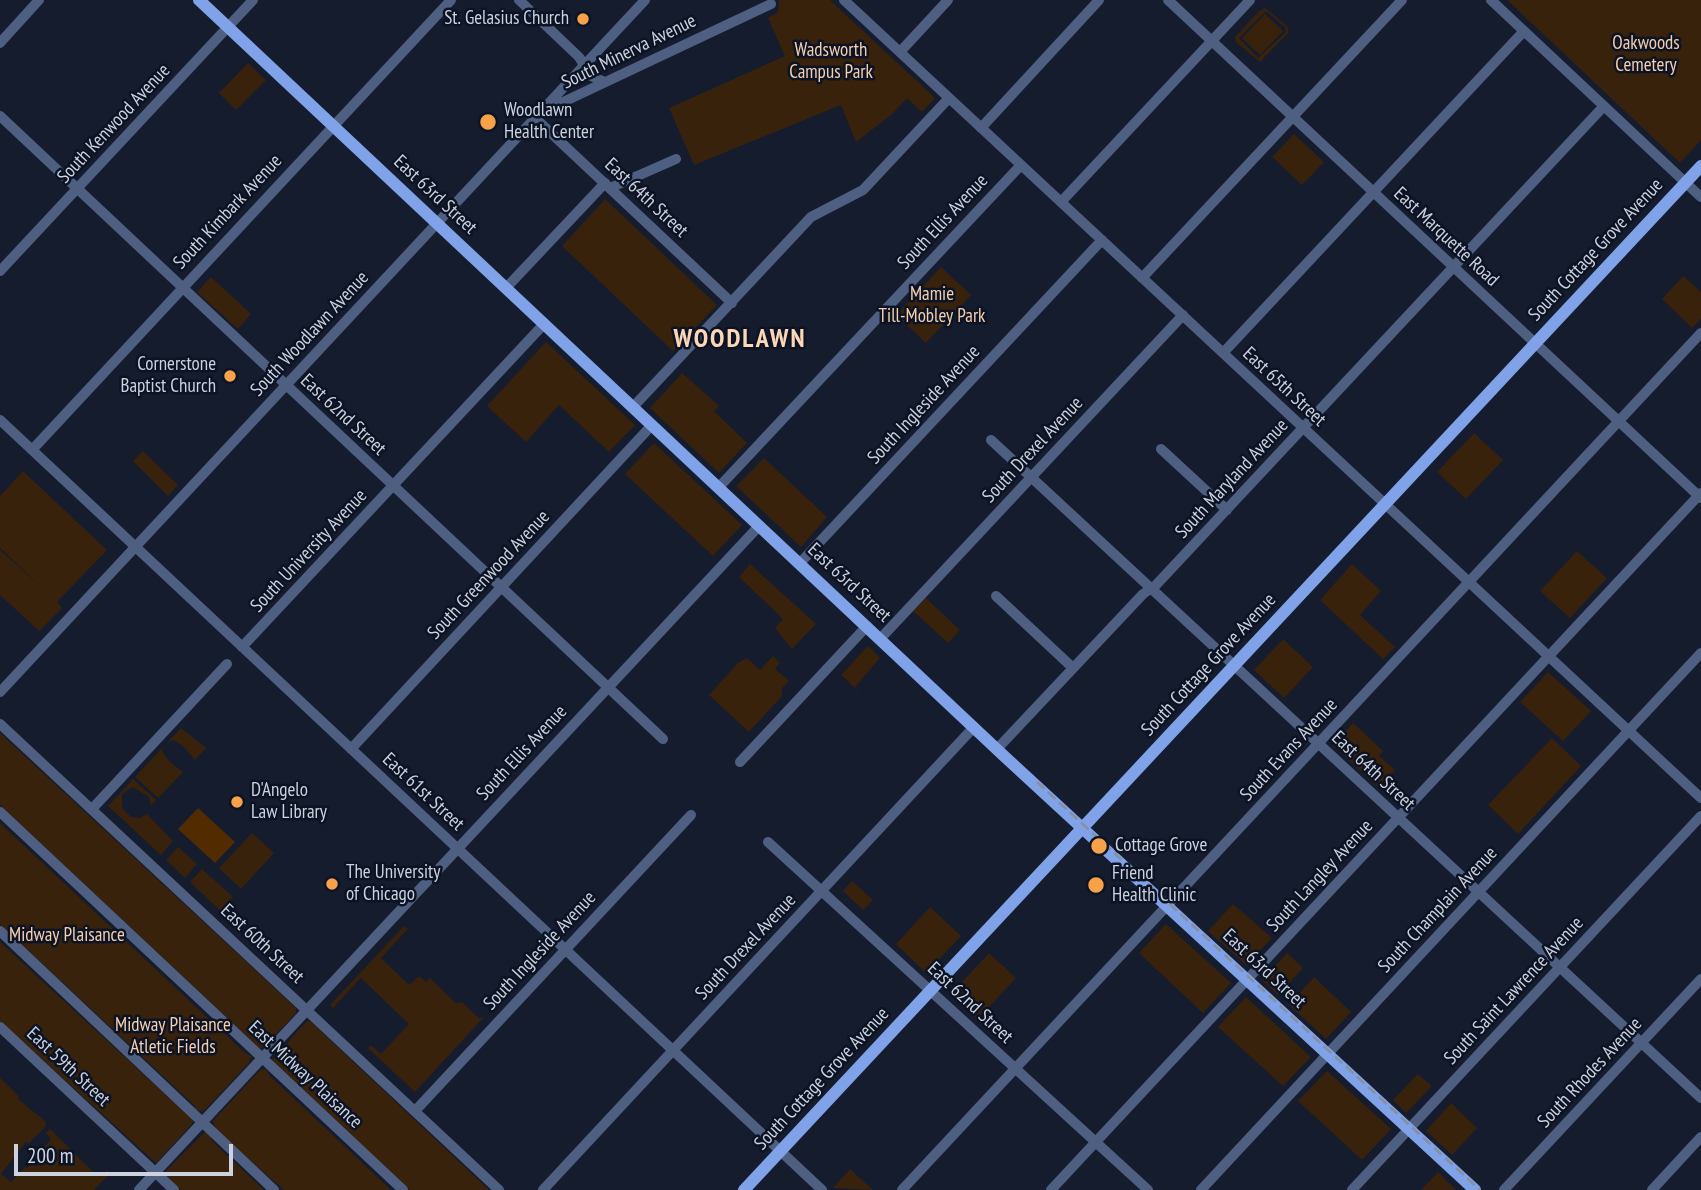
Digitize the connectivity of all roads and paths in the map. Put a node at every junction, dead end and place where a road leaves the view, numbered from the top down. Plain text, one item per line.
1 (38, 0) edge
2 (199, 0) edge
3 (253, 0) edge
4 (451, 0) edge
5 (519, 0) edge
6 (645, 0) edge
7 (844, 0) edge
8 (947, 0) edge
9 (1099, 0) edge
10 (1168, 0) edge
11 (1250, 0) edge
12 (1402, 0) edge
13 (1491, 0) edge
14 (771, 4) dead end
15 (228, 27) junction
16 (1524, 31) junction
17 (1212, 41) junction
18 (0, 43) edge
19 (900, 52) junction
20 (585, 65) junction
21 (605, 82) junction
22 (949, 97) junction
23 (1604, 106) junction
24 (538, 115) junction
25 (0, 116) edge
26 (1293, 117) junction
27 (333, 126) junction
28 (981, 128) junction
29 (676, 159) dead end
30 (1021, 165) junction
31 (1701, 166) edge
32 (1685, 183) junction
33 (607, 186) junction
34 (77, 189) junction
35 (1373, 193) junction
36 (1701, 197) edge
37 (1061, 202) junction
38 (437, 223) junction
39 (1102, 240) junction
40 (1453, 268) junction
41 (0, 271) edge
42 (1142, 278) junction
43 (182, 287) junction
44 (506, 288) junction
45 (732, 303) junction
46 (1183, 315) junction
47 (544, 324) junction
48 (1701, 333) edge
49 (1534, 344) junction
50 (1223, 353) junction
51 (286, 385) junction
52 (633, 407) junction
53 (0, 420) edge
54 (1618, 422) junction
55 (652, 425) junction
56 (1303, 428) junction
57 (991, 440) dead end
58 (1161, 449) dead end
59 (32, 450) junction
60 (1031, 477) junction
61 (394, 487) junction
62 (719, 487) junction
63 (1700, 496) edge
64 (1385, 505) junction
65 (1227, 510) junction
66 (760, 526) junction
67 (135, 547) junction
68 (800, 563) junction
69 (1469, 583) junction
70 (501, 587) junction
71 (1150, 589) junction
72 (996, 596) dead end
73 (867, 626) junction
74 (880, 639) junction
75 (242, 647) junction
76 (1701, 653) edge
77 (1548, 657) junction
78 (227, 664) dead end
79 (1233, 666) junction
80 (1073, 668) junction
81 (608, 687) junction
82 (0, 692) edge
83 (0, 724) edge
84 (974, 727) junction
85 (1629, 731) junction
86 (663, 739) dead end
87 (1318, 745) junction
88 (351, 749) junction
89 (997, 749) junction
90 (740, 762) dead end
91 (1701, 798) edge
92 (92, 809) junction
93 (0, 812) edge
94 (691, 815) dead end
95 (1701, 816) edge
96 (1398, 818) junction
97 (1082, 828) junction
98 (768, 842) dead end
99 (457, 849) junction
100 (821, 891) junction
101 (1478, 892) junction
102 (1167, 906) junction
103 (0, 931) edge
104 (565, 950) junction
105 (1560, 968) junction
106 (1701, 979) edge
107 (1247, 980) junction
108 (931, 990) junction
109 (307, 1010) junction
110 (0, 1027) edge
111 (1641, 1043) junction
112 (673, 1051) junction
113 (1328, 1054) junction
114 (262, 1059) junction
115 (1015, 1068) junction
116 (1701, 1098) edge
117 (415, 1111) junction
118 (202, 1122) junction
119 (1409, 1129) junction
120 (1701, 1137) edge
121 (1096, 1142) junction
122 (780, 1152) junction
123 (155, 1173) junction
124 (139, 1190) edge
125 (174, 1190) edge
126 (274, 1190) edge
127 (403, 1190) edge
128 (499, 1190) edge
129 (543, 1190) edge
130 (744, 1190) edge
131 (822, 1190) edge
132 (902, 1190) edge
133 (1051, 1190) edge
134 (1148, 1190) edge
135 (1201, 1190) edge
136 (1352, 1190) edge
137 (1475, 1190) edge
138 (1504, 1190) edge
139 (1651, 1190) edge

1 - 18 street
2 - 15 main road, East 63rd Street
3 - 15 street, South Kenwood Avenue
4 - 27 street, South Kimbark Avenue
5 - 20 street
6 - 20 street, South Woodlawn Avenue
7 - 19 street, East 65th Street
8 - 19 street
9 - 28 street
10 - 17 street, East Marquette Road
11 - 17 street
12 - 26 street
13 - 16 street
14 - 21 street, South Minerva Avenue
15 - 27 main road, East 63rd Street
15 - 34 street, South Kenwood Avenue
16 - 23 street
16 - 35 street
17 - 26 street, East Marquette Road
17 - 37 street
19 - 22 street, East 65th Street
20 - 21 street
20 - 24 street, South Woodlawn Avenue
21 - 24 street, South Minerva Avenue
22 - 28 street, East 65th Street
22 - 45 street
23 - 32 street
23 - 40 street, South Maryland Avenue
24 - 33 street, East 64th Street
24 - 38 street, South Woodlawn Avenue
25 - 34 street, East 62nd Street
26 - 35 street, East Marquette Road
26 - 42 street
27 - 38 main road, East 63rd Street
27 - 43 street, South Kimbark Avenue
28 - 30 street, East 65th Street
29 - 33 street
30 - 37 street, East 65th Street
30 - 62 street, South Ellis Avenue
31 - 32 main road, South Cottage Grove Avenue
32 - 36 street
32 - 49 main road, South Cottage Grove Avenue
33 - 44 street
33 - 45 street, East 64th Street
34 - 41 street, South Kenwood Avenue
34 - 43 street, East 62nd Street
35 - 40 street, East Marquette Road
35 - 50 street
37 - 39 street, East 65th Street
38 - 44 main road, East 63rd Street
38 - 51 street, South Woodlawn Avenue
39 - 42 street, East 65th Street
39 - 68 street, South Ingleside Avenue
40 - 49 street, East Marquette Road
40 - 56 street, South Maryland Avenue
42 - 46 street, East 65th Street
43 - 51 street, East 62nd Street
43 - 59 street, South Kimbark Avenue
44 - 47 main road, East 63rd Street
45 - 52 street
46 - 50 street, East 65th Street
46 - 60 street, South Drexel Avenue
47 - 52 main road, East 63rd Street
47 - 61 street, South University Avenue
48 - 54 street, South Evans Avenue
49 - 54 street, East Marquette Road
49 - 64 main road, South Cottage Grove Avenue
50 - 56 street, East 65th Street
51 - 61 street, East 62nd Street
51 - 67 street, South Woodlawn Avenue
52 - 55 main road, East 63rd Street
53 - 59 street, East 61st Street
54 - 63 street, East Marquette Road
54 - 69 street, South Evans Avenue
55 - 62 main road, East 63rd Street
55 - 70 street, South Greenwood Avenue
56 - 64 street, East 65th Street
56 - 65 street, South Maryland Avenue
57 - 60 street, East 64th Street
58 - 65 street
59 - 67 street, East 61st Street
60 - 71 street, East 64th Street
60 - 74 street, South Drexel Avenue
61 - 70 street, East 62nd Street
61 - 75 street, South University Avenue
62 - 66 main road, East 63rd Street
63 - 77 street, South Langley Avenue
64 - 69 street, East 65th Street
64 - 79 main road, South Cottage Grove Avenue
65 - 71 street, South Maryland Avenue
66 - 68 main road, East 63rd Street
66 - 81 street, South Ellis Avenue
67 - 75 street, East 61st Street
67 - 82 street, South Woodlawn Avenue
68 - 73 main road, East 63rd Street
69 - 77 street, East 65th Street
69 - 87 street, South Evans Avenue
70 - 81 street, East 62nd Street
70 - 88 street, South Greenwood Avenue
71 - 79 street, East 64th Street
71 - 80 street, South Maryland Avenue
72 - 80 street
73 - 74 main road, East 63rd Street
73 - 90 street
74 - 84 main road, East 63rd Street
75 - 88 street, East 61st Street
76 - 85 street, South Champlain Avenue
77 - 85 street, East 65th Street
77 - 96 street, South Langley Avenue
78 - 92 street
79 - 87 street, East 64th Street
79 - 97 main road, South Cottage Grove Avenue
80 - 89 street, South Maryland Avenue
81 - 86 street, East 62nd Street
81 - 99 street, South Ellis Avenue
83 - 92 street, East 60th Street
84 - 89 main road, East 63rd Street
84 - 100 street, South Drexel Avenue
85 - 91 street, East 65th Street
85 - 101 street, South Champlain Avenue
87 - 96 street, East 64th Street
87 - 102 street, South Evans Avenue
88 - 99 street, East 61st Street
89 - 97 main road, East 63rd Street
92 - 109 street, East 60th Street
93 - 114 street, East Midway Plaisance
94 - 104 street, South Ingleside Avenue
95 - 105 street, South Saint Lawrence Avenue
96 - 101 street, East 64th Street
96 - 107 street, South Langley Avenue
97 - 102 main road, East 63rd Street
97 - 108 main road, South Cottage Grove Avenue
98 - 100 street, East 62nd Street
99 - 104 street, East 61st Street
99 - 109 street, South Ellis Avenue
100 - 108 street, East 62nd Street
100 - 112 street, South Drexel Avenue
101 - 105 street, East 64th Street
101 - 113 street, South Champlain Avenue
102 - 107 main road, East 63rd Street
102 - 115 street, South Evans Avenue
103 - 118 street
104 - 112 street, East 61st Street
104 - 117 street, South Ingleside Avenue
105 - 111 street, East 64th Street
105 - 119 street, South Saint Lawrence Avenue
106 - 111 street, South Rhodes Avenue
107 - 113 main road, East 63rd Street
107 - 121 street, South Langley Avenue
108 - 115 street, East 62nd Street
108 - 122 main road, South Cottage Grove Avenue
109 - 114 street, South Ellis Avenue
109 - 117 street, East 60th Street
110 - 123 street, East 59th Street
111 - 116 street, East 64th Street
111 - 138 street, South Rhodes Avenue
112 - 122 street, East 61st Street
112 - 129 street, South Drexel Avenue
113 - 119 main road, East 63rd Street
113 - 135 street, South Champlain Avenue
114 - 118 street, South Ellis Avenue
114 - 127 street, East Midway Plaisance
115 - 121 street, East 62nd Street
115 - 132 street, South Evans Avenue
117 - 128 street, East 60th Street
118 - 123 street, South Ellis Avenue
118 - 126 street
119 - 136 street, South Saint Lawrence Avenue
119 - 137 main road, East 63rd Street
120 - 139 street
121 - 133 street, South Langley Avenue
121 - 134 street, East 62nd Street
122 - 130 main road, South Cottage Grove Avenue
122 - 131 street, East 61st Street
123 - 124 street, South Ellis Avenue
123 - 125 street, East 59th Street

